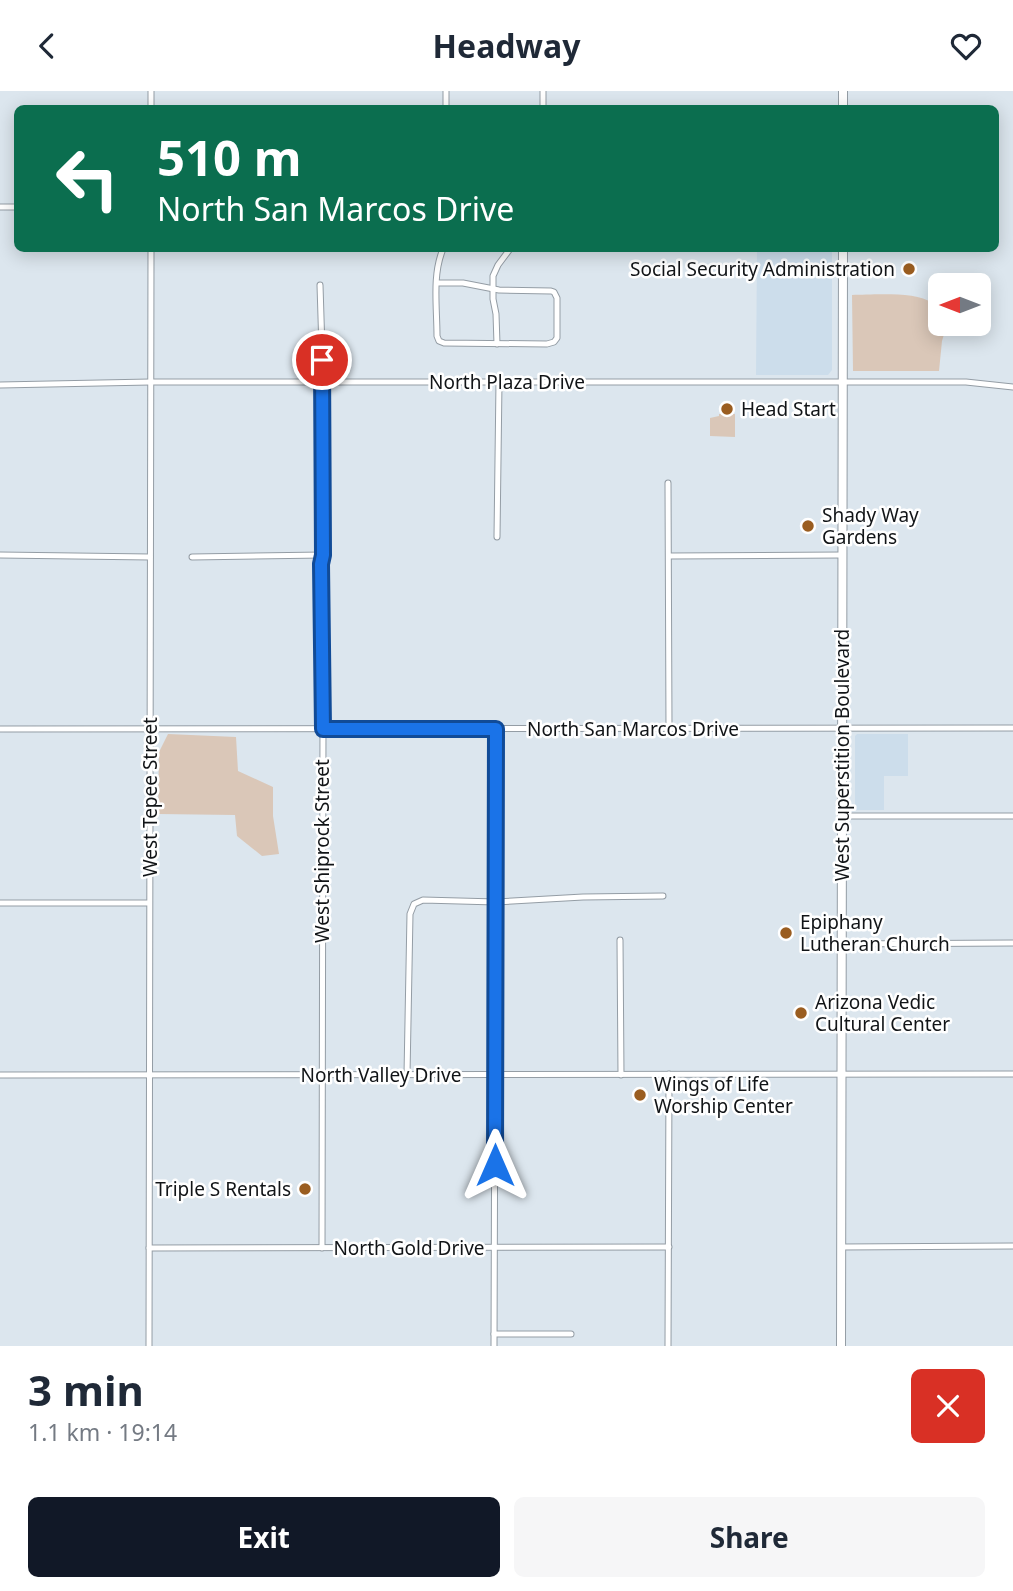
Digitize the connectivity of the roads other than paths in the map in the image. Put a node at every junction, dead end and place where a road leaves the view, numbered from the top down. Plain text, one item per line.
1 (150, 252) edge
2 (442, 252) edge
3 (508, 252) edge
4 (843, 252) edge
5 (437, 283) junction
6 (320, 285) dead end
7 (493, 289) junction
8 (497, 344) junction
9 (150, 382) junction
10 (323, 382) junction
11 (499, 382) junction
12 (843, 382) junction
13 (0, 385) edge
14 (1013, 387) edge
15 (668, 483) dead end
16 (497, 537) dead end
17 (0, 555) edge
18 (323, 555) junction
19 (842, 555) junction
20 (669, 556) junction
21 (150, 557) junction
22 (192, 557) dead end
23 (670, 728) junction
24 (842, 728) junction
25 (1013, 728) edge
26 (0, 729) edge
27 (150, 729) junction
28 (323, 729) junction
29 (496, 729) junction
30 (842, 816) junction
31 (1013, 816) edge
32 (663, 896) dead end
33 (495, 902) junction
34 (0, 904) edge
35 (149, 904) junction
36 (620, 940) dead end
37 (1013, 943) edge
38 (842, 944) junction
39 (841, 1073) junction
40 (669, 1074) junction
41 (1013, 1074) edge
42 (0, 1075) edge
43 (149, 1075) junction
44 (322, 1075) junction
45 (407, 1075) junction
46 (495, 1075) junction
47 (621, 1075) junction
48 (1013, 1246) edge
49 (669, 1247) junction
50 (841, 1247) junction
51 (149, 1248) junction
52 (322, 1248) junction
53 (495, 1248) junction
54 (494, 1334) junction
55 (571, 1334) dead end
56 (149, 1346) edge
57 (494, 1346) edge
58 (668, 1346) edge
59 (841, 1346) edge

1 - 9 street, West Tepee Street
2 - 5 street
3 - 7 street
4 - 12 main road, West Superstition Boulevard
5 - 7 street
5 - 8 street
6 - 10 street, West Shiprock Street
7 - 8 street
7 - 8 street
9 - 10 street, North Plaza Drive
9 - 13 street, North Plaza Drive
9 - 21 street, West Tepee Street
10 - 11 street, North Plaza Drive
10 - 18 street, West Shiprock Street
11 - 12 street, North Plaza Drive
11 - 16 street
12 - 14 street, North Plaza Drive
12 - 19 main road, West Superstition Boulevard
15 - 20 street
17 - 21 street
18 - 22 street
18 - 28 street, West Shiprock Street
19 - 20 street
19 - 24 main road, West Superstition Boulevard
20 - 23 street
21 - 27 street, West Tepee Street
23 - 24 street, North San Marcos Drive
23 - 29 street, North San Marcos Drive
24 - 25 street, North San Marcos Drive
24 - 30 main road, West Superstition Boulevard
26 - 27 street, North San Marcos Drive
27 - 28 street, North San Marcos Drive
27 - 35 street, West Tepee Street
28 - 29 street, North San Marcos Drive
28 - 44 street, West Shiprock Street
29 - 33 street
30 - 31 street
30 - 38 main road, West Superstition Boulevard
32 - 33 street
33 - 45 street
33 - 46 street
34 - 35 street
35 - 43 street, West Tepee Street
36 - 47 street
37 - 38 street
38 - 39 main road, West Superstition Boulevard
39 - 40 street, North Valley Drive
39 - 41 street, North Valley Drive
39 - 50 main road, West Superstition Boulevard
40 - 47 street, North Valley Drive
40 - 49 street
42 - 43 street, North Valley Drive
43 - 44 street, North Valley Drive
43 - 51 street, West Tepee Street
44 - 45 street, North Valley Drive
44 - 52 street, West Shiprock Street
45 - 46 street, North Valley Drive
46 - 47 street, North Valley Drive
46 - 53 street
48 - 50 street
49 - 53 street, North Gold Drive
49 - 58 street
50 - 59 main road, West Superstition Boulevard
51 - 52 street, North Gold Drive
51 - 56 street, West Tepee Street
52 - 53 street, North Gold Drive
53 - 54 street
54 - 55 street
54 - 57 street

